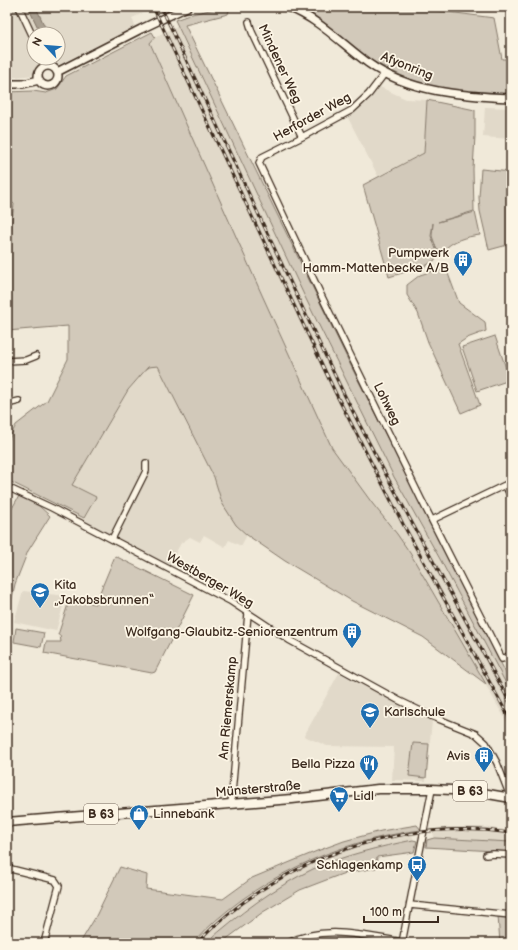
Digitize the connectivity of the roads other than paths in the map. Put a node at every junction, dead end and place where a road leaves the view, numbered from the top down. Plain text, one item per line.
1 (19, 7) edge
2 (187, 7) edge
3 (288, 7) edge
4 (249, 22) dead end
5 (28, 26) edge
6 (45, 66) joint
7 (57, 72) junction
8 (385, 73) junction
9 (39, 80) junction
10 (7, 84) edge
11 (511, 98) edge
12 (302, 137) junction
13 (262, 157) joint
14 (36, 356) dead end
15 (7, 361) edge
16 (19, 401) dead end
17 (7, 404) edge
18 (146, 462) dead end
19 (7, 487) edge
20 (510, 493) edge
21 (432, 520) junction
22 (112, 539) junction
23 (248, 614) junction
24 (511, 653) edge
25 (432, 789) junction
26 (509, 797) edge
27 (230, 804) junction
28 (7, 822) edge
29 (486, 855) dead end
30 (511, 855) edge
31 (7, 868) edge
32 (410, 905) junction
33 (511, 915) edge
34 (402, 942) edge
35 (44, 943) edge
36 (288, 943) edge

1 - 5 street
2 - 7 street
3 - 8 street, Afyonring
4 - 12 street, Mindener Weg
6 - 7 street
6 - 9 street
7 - 9 street
8 - 11 street, Afyonring
8 - 12 street, Herforder Weg
9 - 10 street
12 - 13 street, Herforder Weg
13 - 21 street, Lohweg
14 - 15 street
16 - 17 street
18 - 22 street
19 - 22 street, Westberger Weg
20 - 21 street
21 - 24 street, Lohweg
22 - 23 street, Westberger Weg
23 - 26 street, Westberger Weg
23 - 27 street, Am Riemerskamp
25 - 26 main road, Münsterstraße / B 63
25 - 27 main road, Münsterstraße / B 63
25 - 32 street
27 - 28 main road, Münsterstraße / B 63
29 - 30 street
31 - 35 street
32 - 33 street
32 - 34 street
34 - 36 street

